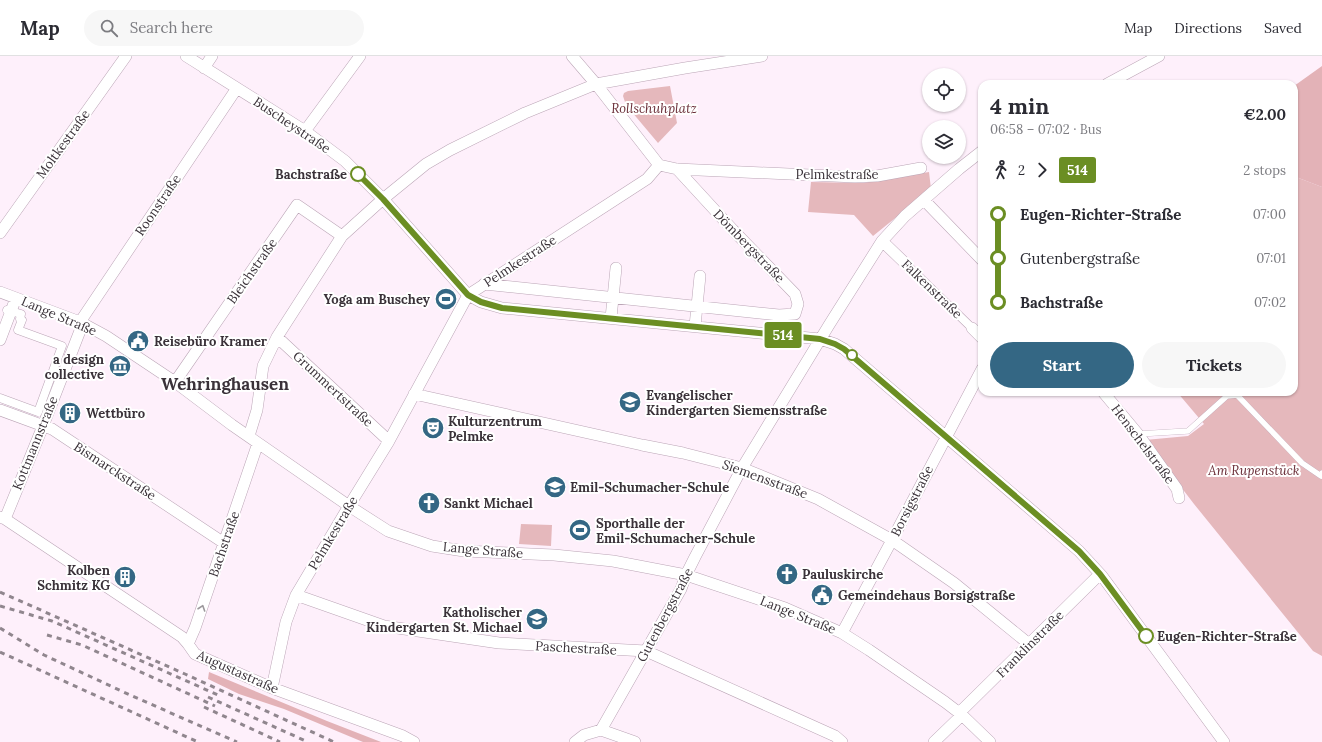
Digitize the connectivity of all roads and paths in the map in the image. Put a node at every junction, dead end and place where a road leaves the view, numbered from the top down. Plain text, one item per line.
1 (126, 56) edge
2 (186, 56) edge
3 (212, 56) edge
4 (360, 56) edge
5 (572, 56) edge
6 (757, 56) edge
7 (1154, 57) edge
8 (204, 68) junction
9 (1114, 80) edge
10 (596, 84) junction
11 (237, 88) junction
12 (305, 131) junction
13 (978, 154) edge
14 (659, 165) junction
15 (921, 168) dead end
16 (677, 169) junction
17 (383, 199) junction
18 (924, 200) junction
19 (0, 233) edge
20 (342, 236) junction
21 (882, 241) junction
22 (978, 256) edge
23 (907, 265) joint
24 (616, 268) dead end
25 (700, 276) dead end
26 (484, 284) junction
27 (0, 292) edge
28 (468, 295) junction
29 (16, 298) junction
30 (613, 298) junction
31 (697, 307) junction
32 (11, 310) junction
33 (611, 318) junction
34 (81, 326) junction
35 (695, 326) junction
36 (972, 328) joint
37 (0, 329) edge
38 (978, 334) edge
39 (277, 337) junction
40 (820, 339) junction
41 (0, 340) edge
42 (978, 376) edge
43 (175, 382) junction
44 (414, 394) junction
45 (1105, 396) edge
46 (1225, 396) edge
47 (1238, 396) edge
48 (0, 398) edge
49 (0, 410) edge
50 (43, 426) junction
51 (1138, 434) junction
52 (249, 436) junction
53 (946, 436) junction
54 (389, 441) junction
55 (258, 443) junction
56 (742, 468) junction
57 (1322, 473) edge
58 (1179, 498) dead end
59 (349, 506) junction
60 (2, 518) edge
61 (892, 540) junction
62 (224, 544) junction
63 (1100, 574) junction
64 (686, 575) junction
65 (296, 595) junction
66 (842, 633) junction
67 (188, 644) junction
68 (1029, 644) junction
69 (646, 651) junction
70 (272, 688) junction
71 (960, 714) junction
72 (601, 730) junction
73 (622, 738) junction
74 (414, 742) edge
75 (574, 742) edge
76 (610, 742) edge
77 (635, 742) edge
78 (842, 742) edge
79 (934, 742) edge
80 (990, 742) edge
81 (1224, 742) edge

1 - 19 street, Moltkestraße
2 - 8 street, Buscheystraße
3 - 8 street
4 - 12 street
5 - 10 street
6 - 10 street
7 - 9 street
8 - 11 street, Buscheystraße
10 - 14 street
10 - 17 street
11 - 12 street, Buscheystraße
11 - 34 street, Roonstraße
12 - 17 street, Buscheystraße
13 - 18 street
14 - 16 street, Pelmkestraße
14 - 26 street, Pelmkestraße
15 - 16 street, Pelmkestraße
16 - 31 street, Dömbergstraße
17 - 20 street
17 - 28 street, Buscheystraße
18 - 21 street, Gutenbergstraße
18 - 22 street
20 - 39 street
20 - 43 street, Bleichstraße
21 - 23 street, Falkenstraße
21 - 40 street, Gutenbergstraße
23 - 36 street, Falkenstraße
24 - 30 street
25 - 31 street
26 - 28 street, Pelmkestraße
26 - 30 street
27 - 29 street, Lange Straße
28 - 33 street
28 - 44 street, Pelmkestraße
29 - 32 street
29 - 34 street, Lange Straße
30 - 31 street
30 - 33 street
31 - 35 street
32 - 37 street
32 - 41 street
32 - 48 street
33 - 35 street
34 - 43 street, Lange Straße
34 - 50 street, Kottmannstraße
35 - 40 street
36 - 38 street, Falkenstraße
39 - 52 street
39 - 54 street, Grummertstraße
40 - 53 street
40 - 56 street, Gutenbergstraße
42 - 53 street, Borsigstraße
43 - 52 street, Lange Straße
44 - 54 street, Pelmkestraße
44 - 56 street, Siemensstraße
45 - 51 street, Henschelstraße
46 - 51 lane
47 - 57 lane
49 - 50 street, Bismarckstraße
50 - 60 street, Kottmannstraße
50 - 62 street, Bismarckstraße
51 - 58 street, Henschelstraße
52 - 55 street, Lange Straße
53 - 61 street, Borsigstraße
53 - 63 street
54 - 59 street, Pelmkestraße
55 - 59 street, Lange Straße
55 - 62 street, Bachstraße
56 - 61 street, Siemensstraße
56 - 64 street, Gutenbergstraße
59 - 64 street, Lange Straße
59 - 65 street, Pelmkestraße
60 - 67 street, Augustastraße
61 - 66 street, Borsigstraße
61 - 68 street, Siemensstraße
67 -> 62 street, Bachstraße
63 - 68 street, Franklinstraße
63 - 81 street
64 - 66 street, Lange Straße
64 - 69 street, Gutenbergstraße
65 - 69 street, Paschestraße
65 - 70 street, Pelmkestraße
66 - 71 street, Lange Straße
67 - 70 street, Augustastraße
68 - 71 street, Franklinstraße
69 - 72 street, Gutenbergstraße
69 - 78 street, Paschestraße
70 - 74 street, Augustastraße
71 - 79 street, Franklinstraße
71 - 80 street, Lange Straße
72 - 73 street
72 - 75 street
73 - 76 street
73 - 77 street

